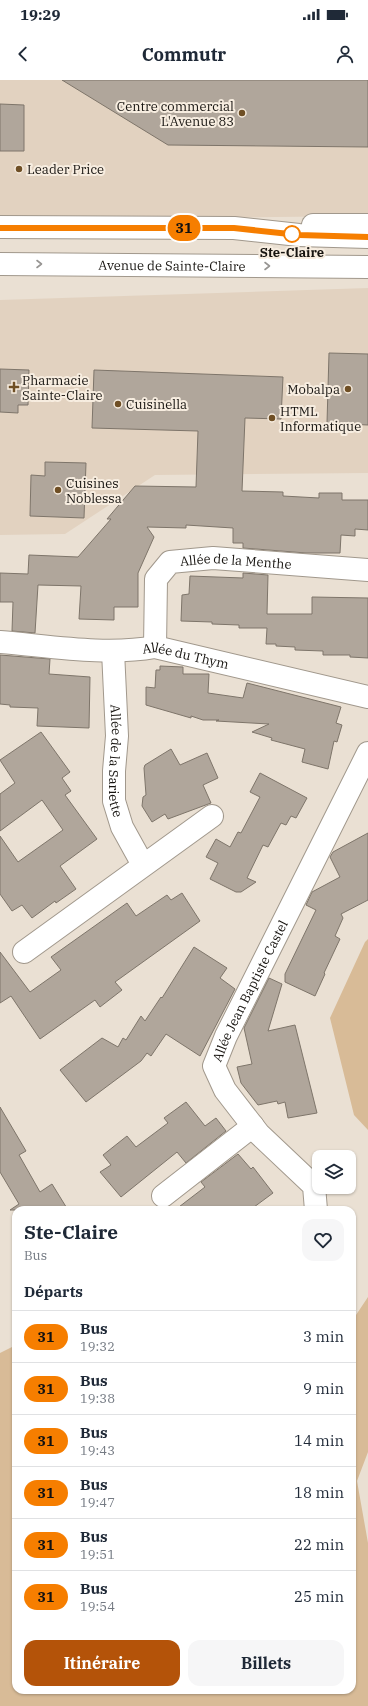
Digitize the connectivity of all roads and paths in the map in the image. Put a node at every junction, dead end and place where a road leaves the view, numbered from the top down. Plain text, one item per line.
1 (368, 225) edge
2 (0, 228) edge
3 (234, 228) junction
4 (368, 237) edge
5 (0, 264) edge
6 (368, 267) edge
7 (336, 268) junction
8 (368, 276) edge
9 (368, 570) edge
10 (0, 642) edge
11 (154, 647) junction
12 (113, 651) junction
13 (368, 697) edge
14 (368, 753) edge
15 (212, 816) dead end
16 (142, 864) junction
17 (24, 952) dead end
18 (253, 1126) junction
19 (163, 1196) dead end
20 (316, 1206) edge

1 - 3 street
2 - 3 street
3 - 4 street
5 -> 7 street, Avenue de Sainte-Claire
6 - 7 street, Avenue de Sainte-Claire
7 - 8 street
9 - 11 street, Allée de la Menthe
10 - 12 street, Allée du Thym
11 - 12 street, Allée du Thym
11 - 13 street, Allée du Thym
12 - 16 street, Allée de la Sariette
14 - 18 street, Allée Jean Baptiste Castel
15 - 16 street
16 - 17 street
18 - 19 street
18 - 20 street, Allée Jean Baptiste Castel

